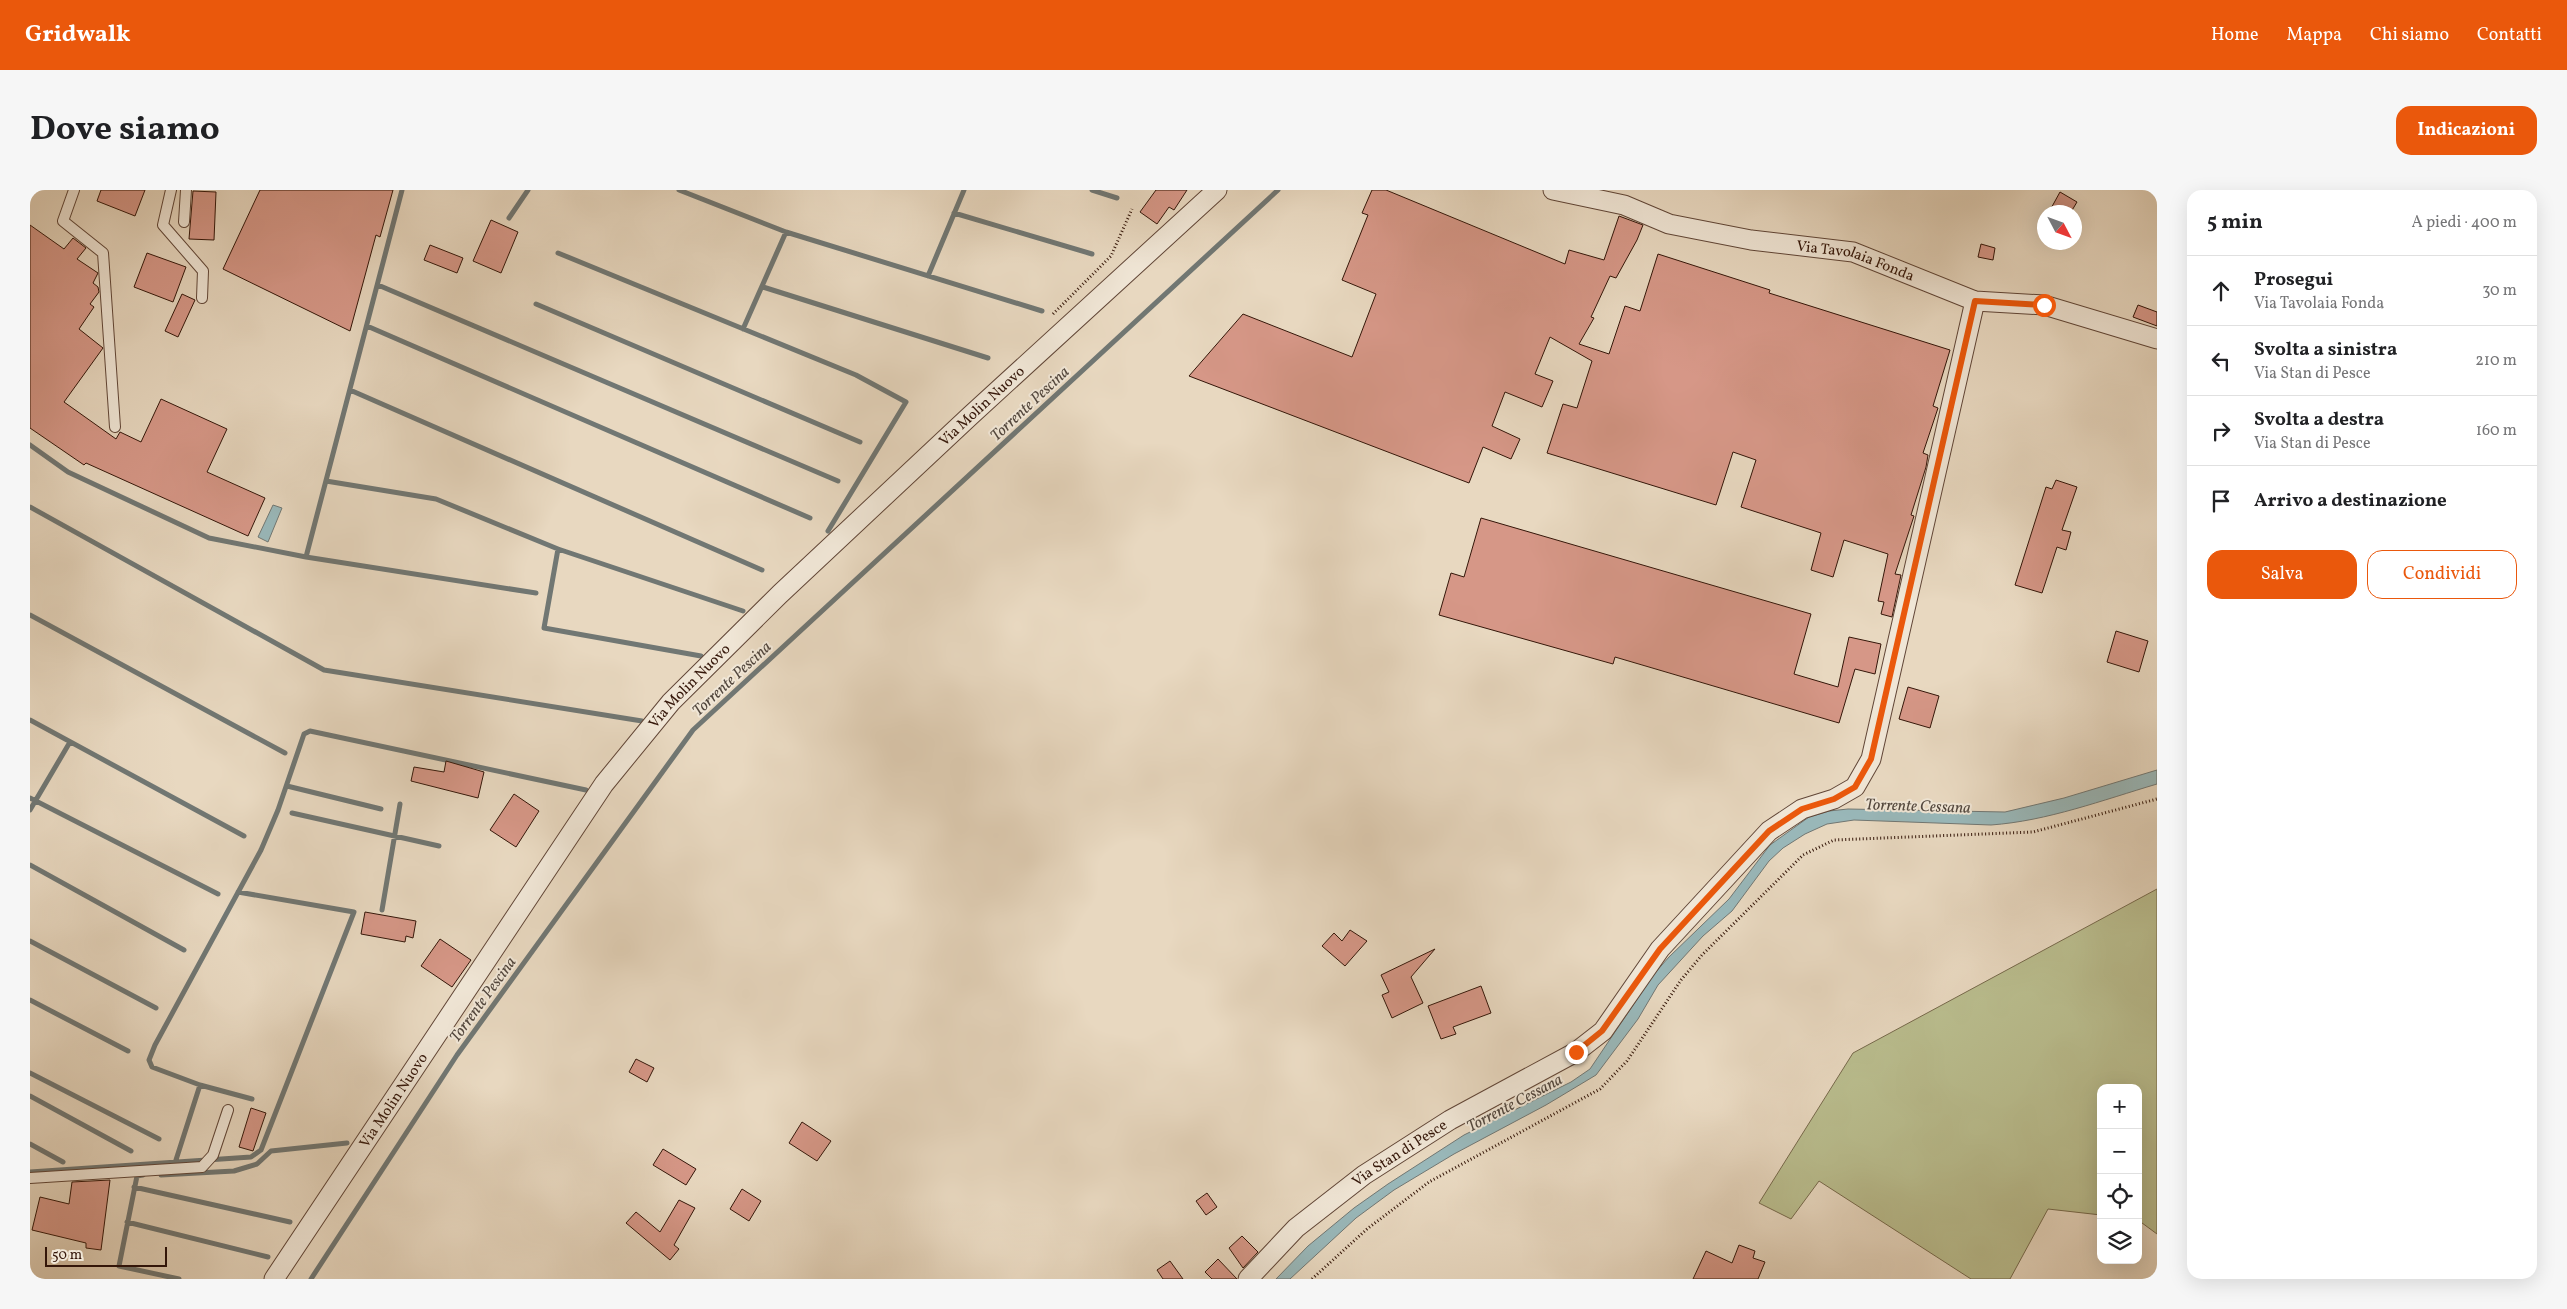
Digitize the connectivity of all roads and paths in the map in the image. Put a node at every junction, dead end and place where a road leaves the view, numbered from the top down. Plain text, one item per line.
1 (74, 190) edge
2 (171, 190) edge
3 (186, 190) edge
4 (1217, 190) edge
5 (1553, 190) edge
6 (1132, 209) dead end
7 (184, 222) dead end
8 (202, 298) dead end
9 (1975, 301) junction
10 (1049, 318) dead end
11 (2157, 339) edge
12 (115, 427) dead end
13 (2157, 799) edge
14 (228, 1110) dead end
15 (30, 1178) edge
16 (274, 1279) edge
17 (1248, 1279) edge
18 (1312, 1279) edge

1 - 12 lane
2 - 8 lane
3 - 7 lane
4 - 16 street, Via Molin Nuovo
5 - 9 street, Via Tavolaia Fonda
6 - 10 path
9 - 11 street, Via Tavolaia Fonda
9 - 17 street, Via Stan di Pesce
13 - 18 path
14 - 15 lane

